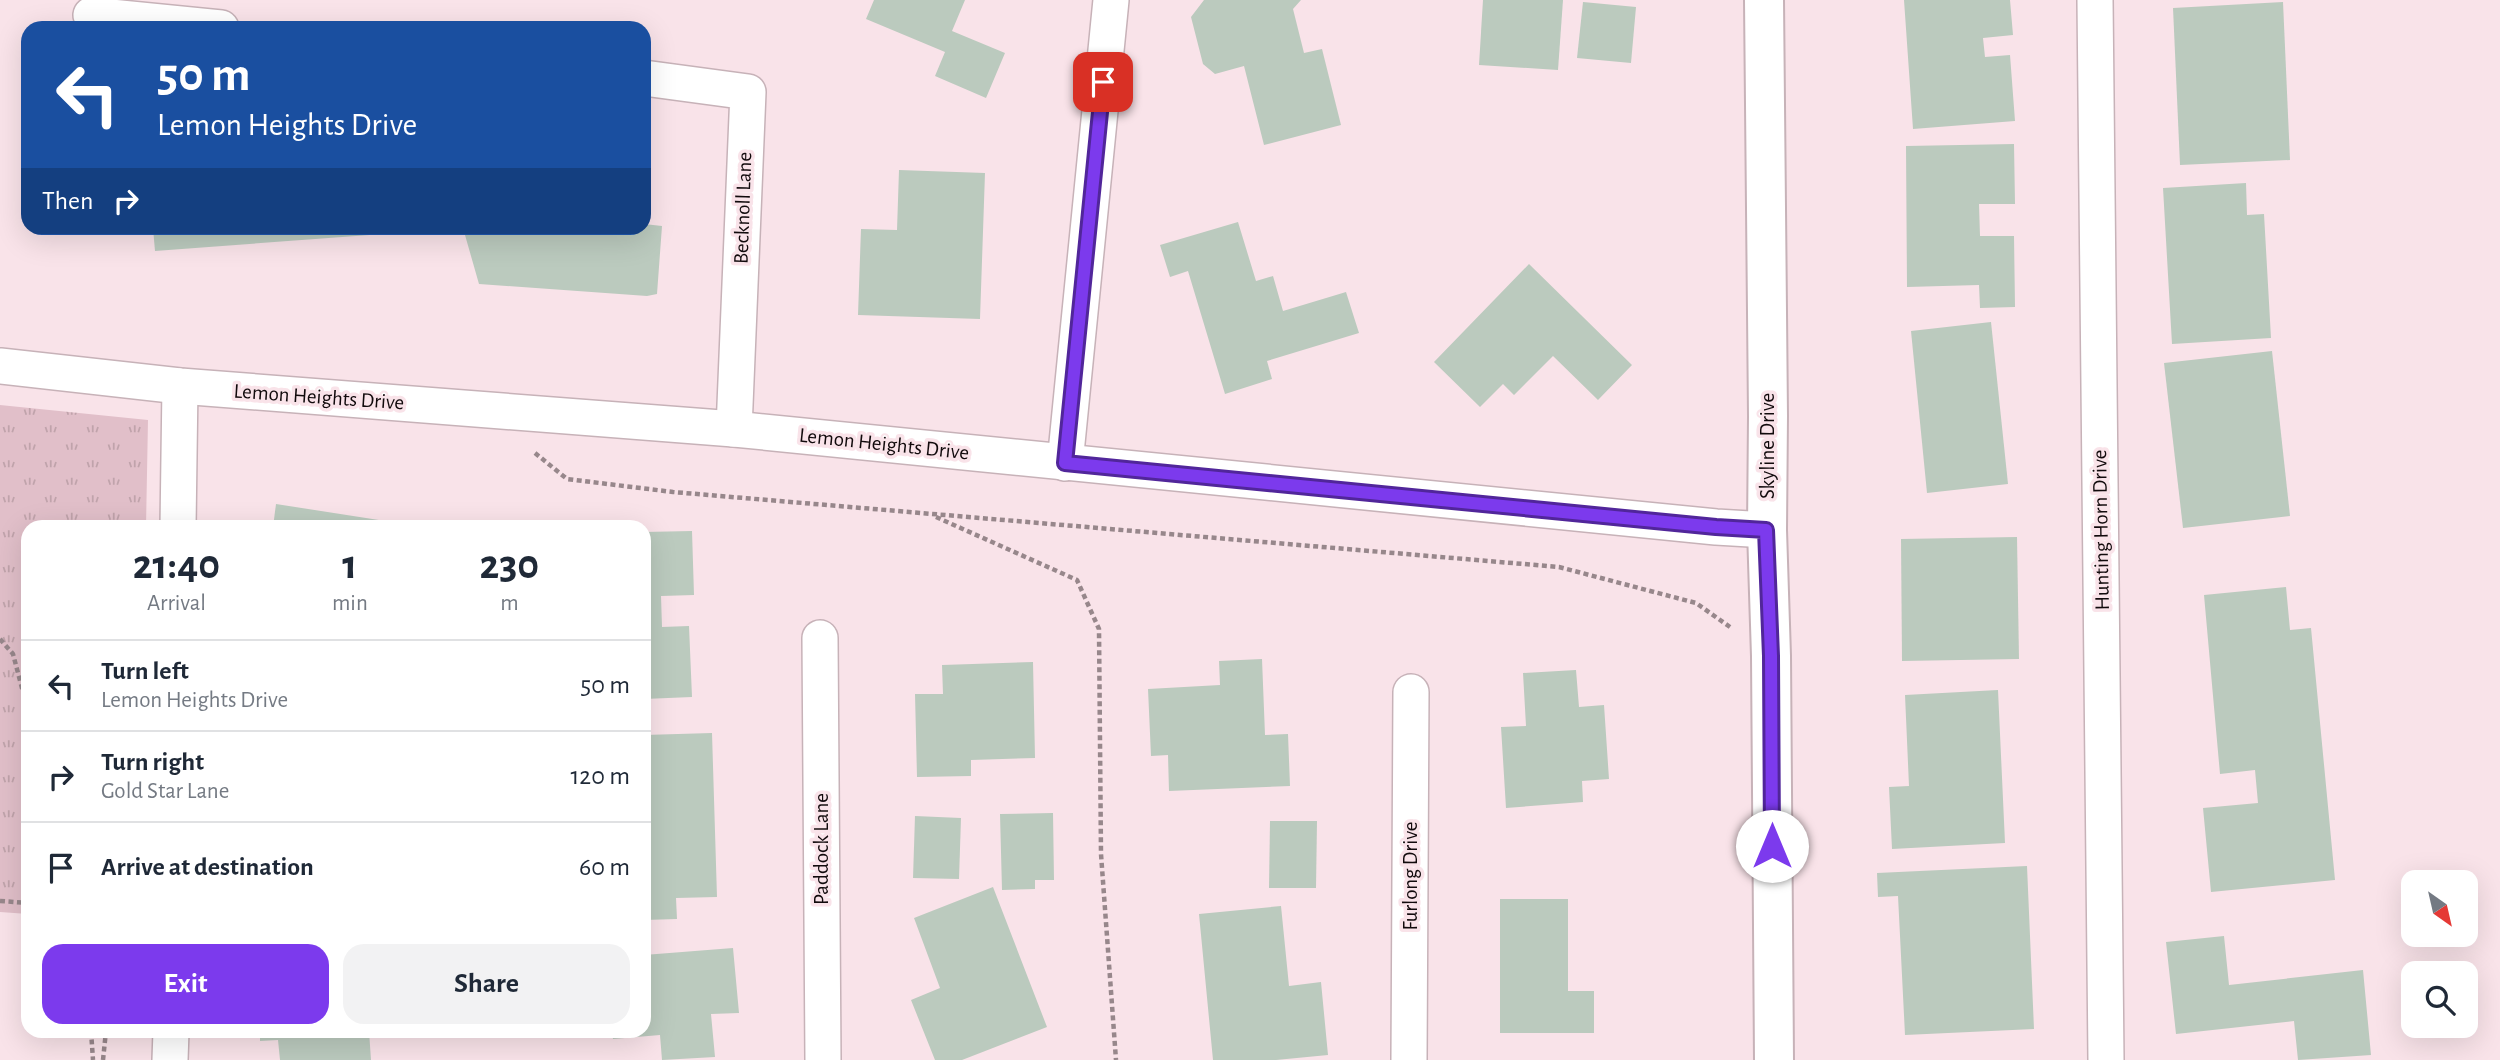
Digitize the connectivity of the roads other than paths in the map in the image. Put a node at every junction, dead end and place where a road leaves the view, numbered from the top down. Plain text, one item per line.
1 (1111, 0) edge
2 (1763, 0) edge
3 (2095, 0) edge
4 (91, 15) dead end
5 (151, 21) edge
6 (651, 79) edge
7 (0, 366) edge
8 (180, 386) junction
9 (734, 429) junction
10 (1065, 463) junction
11 (178, 520) edge
12 (1766, 530) junction
13 (820, 638) dead end
14 (1411, 692) dead end
15 (171, 1038) edge
16 (170, 1060) edge
17 (823, 1060) edge
18 (1409, 1060) edge
19 (1774, 1060) edge
20 (2106, 1060) edge

1 - 10 street
2 - 12 street, Skyline Drive
3 - 20 street, Hunting Horn Drive
4 - 5 street
6 - 9 street, Becknoll Lane
7 - 8 street, Lemon Heights Drive
8 - 9 street, Lemon Heights Drive
8 - 11 street
9 - 10 street, Lemon Heights Drive
10 - 12 street, Lemon Heights Drive
12 - 19 street, Skyline Drive
13 - 17 street, Paddock Lane
14 - 18 street, Furlong Drive
15 - 16 street

